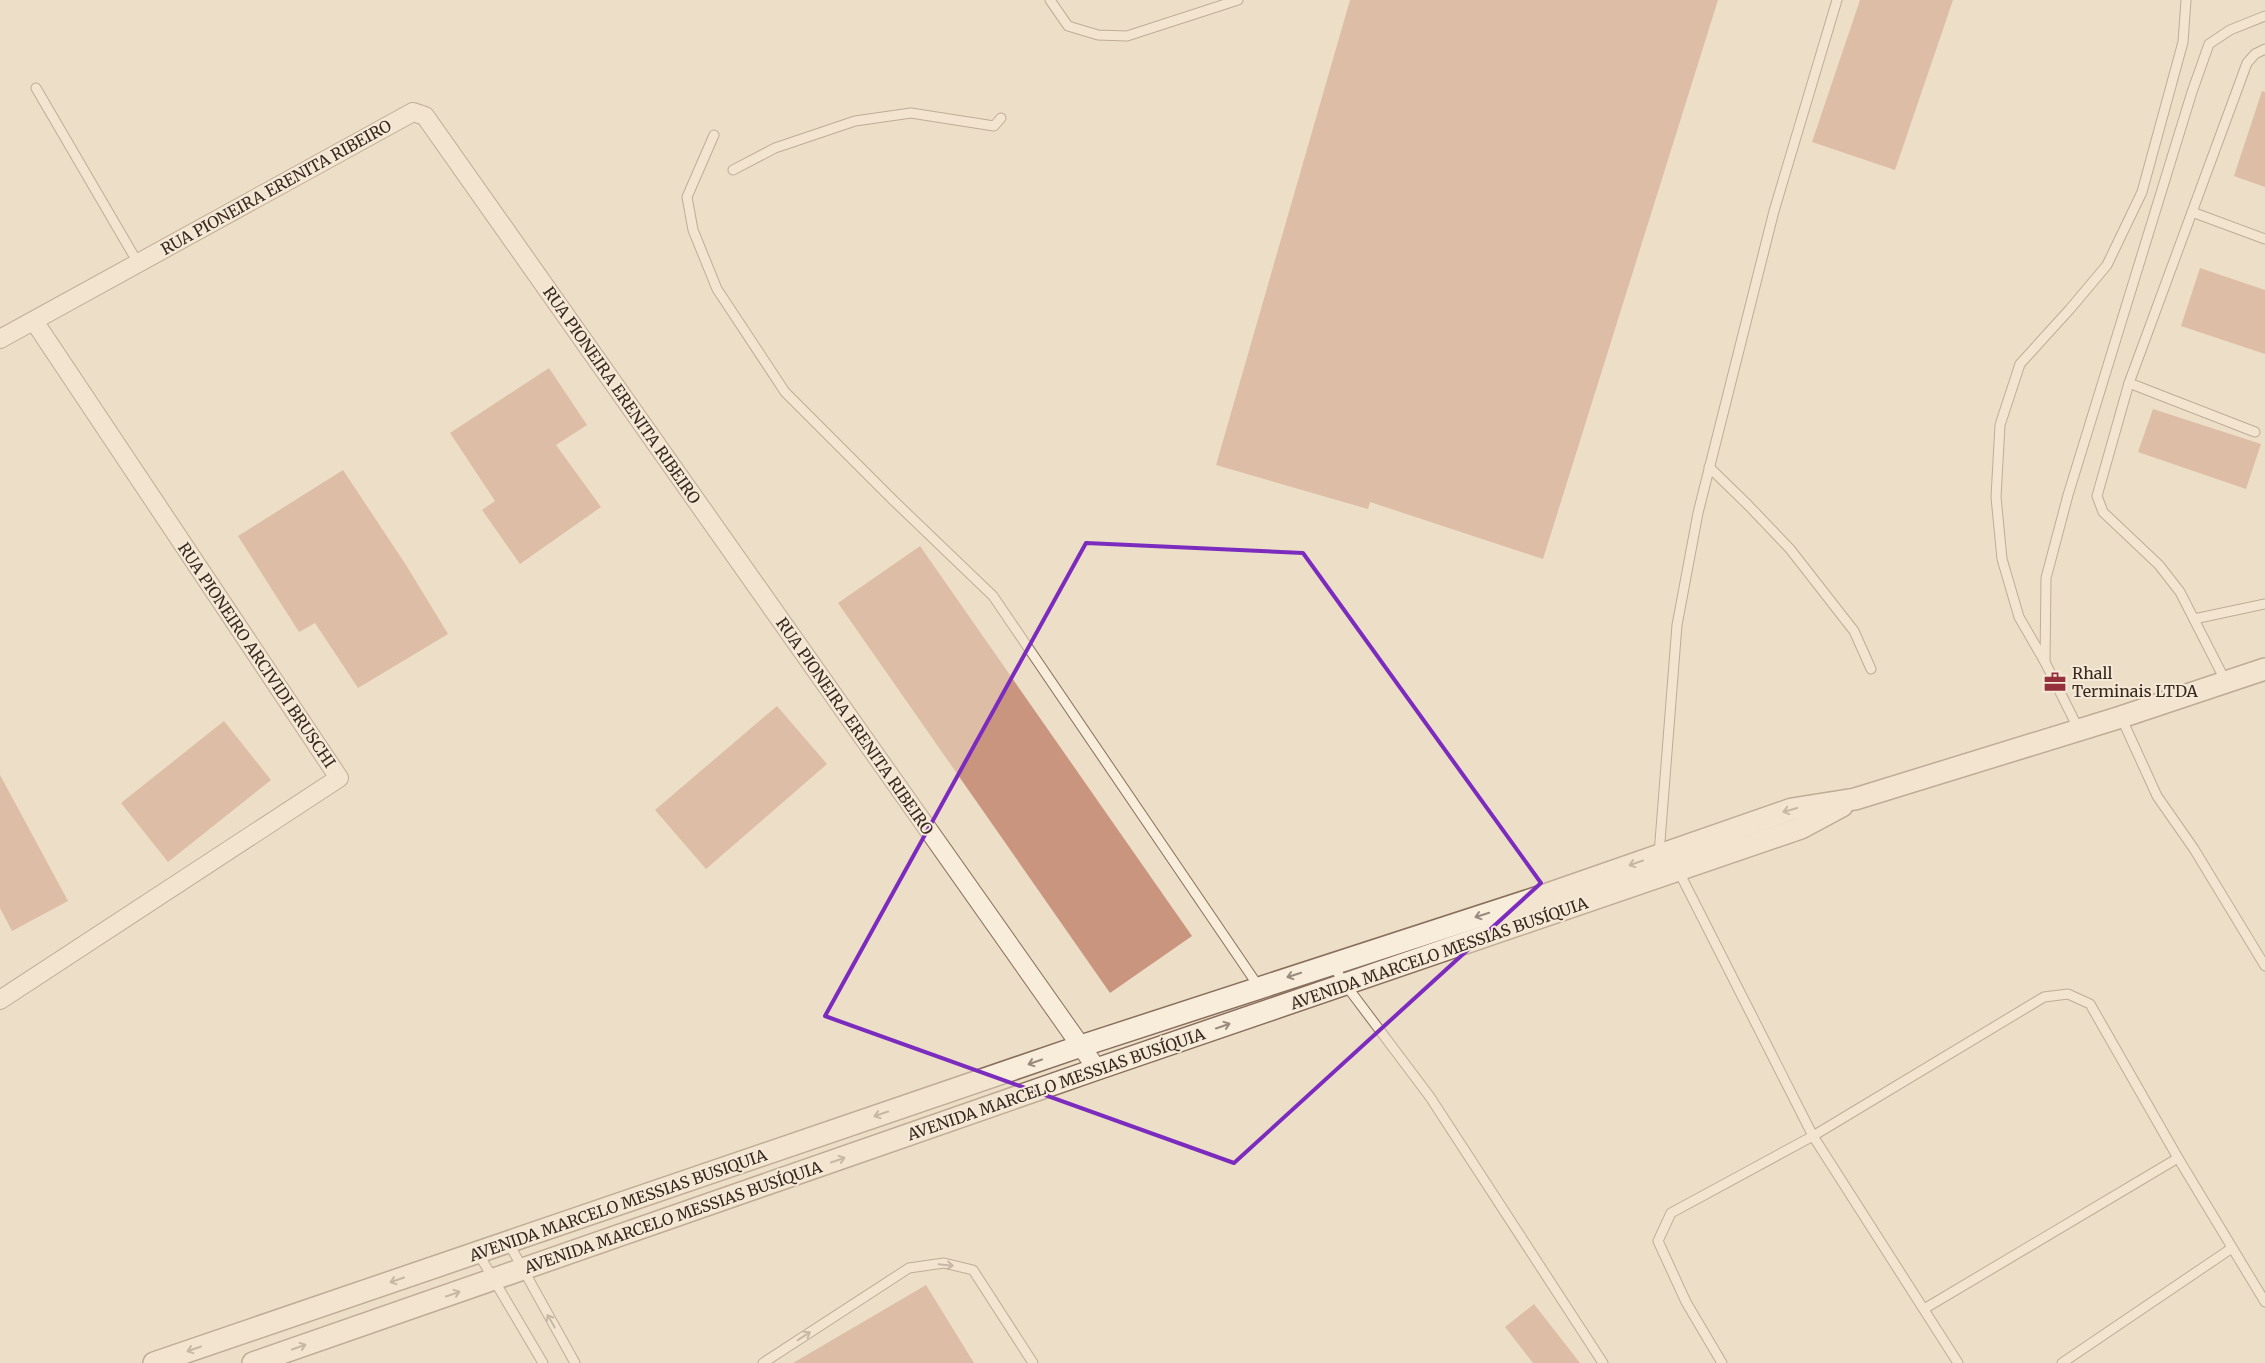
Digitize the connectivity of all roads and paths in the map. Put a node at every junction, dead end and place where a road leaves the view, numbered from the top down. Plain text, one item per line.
1 (1050, 0) edge
2 (1238, 0) edge
3 (1837, 0) edge
4 (2186, 0) edge
5 (2265, 16) edge
6 (2265, 49) edge
7 (36, 88) dead end
8 (1002, 118) dead end
9 (714, 135) dead end
10 (733, 170) dead end
11 (2192, 212) junction
12 (2265, 239) edge
13 (138, 263) junction
14 (34, 321) junction
15 (0, 339) edge
16 (2129, 383) junction
17 (2255, 432) dead end
18 (1709, 467) junction
19 (2265, 604) edge
20 (2194, 618) junction
21 (2045, 662) junction
22 (1872, 669) dead end
23 (2265, 669) edge
24 (2226, 682) junction
25 (2121, 717) junction
26 (2079, 730) junction
27 (1855, 799) junction
28 (1659, 855) junction
29 (1678, 870) junction
30 (1545, 895) junction
31 (1553, 914) junction
32 (1332, 964) junction
33 (2265, 966) edge
34 (1345, 984) junction
35 (1259, 987) junction
36 (0, 1000) edge
37 (1081, 1046) junction
38 (1097, 1069) junction
39 (1813, 1136) junction
40 (2178, 1158) junction
41 (508, 1242) junction
42 (2232, 1248) junction
43 (478, 1252) junction
44 (522, 1270) junction
45 (494, 1279) junction
46 (2265, 1302) edge
47 (1924, 1309) junction
48 (154, 1363) edge
49 (253, 1363) edge
50 (543, 1363) edge
51 (576, 1363) edge
52 (763, 1363) edge
53 (1032, 1363) edge
54 (1603, 1363) edge
55 (1722, 1363) edge
56 (1958, 1363) edge
57 (2062, 1363) edge

1 - 2 lane
3 - 18 lane
4 - 21 lane
5 - 21 lane
6 - 11 lane
7 - 13 lane
8 - 10 lane
9 - 35 lane
11 - 12 lane
11 - 16 lane
13 - 14 street, RUA PIONEIRA ERENITA RIBEIRO
13 - 37 street, RUA PIONEIRA ERENITA RIBEIRO
14 - 15 street, RUA PIONEIRA ERENITA RIBEIRO
14 - 36 street, RUA PIONEIRO ARCIVIDI BRUSCHI
16 - 17 lane
16 - 20 lane
18 - 22 lane
18 - 28 lane
19 - 20 lane
20 - 24 lane
21 - 26 lane
23 - 24 street, AVENIDA MARCELO MESSIAS BUSÍQUIA
24 - 25 street, AVENIDA MARCELO MESSIAS BUSÍQUIA
25 - 26 street, AVENIDA MARCELO MESSIAS BUSÍQUIA
25 - 33 lane
26 - 27 street, AVENIDA MARCELO MESSIAS BUSÍQUIA
27 -> 28 street, AVENIDA MARCELO MESSIAS BUSÍQUIA
27 - 29 street, AVENIDA MARCELO MESSIAS BUSÍQUIA
28 -> 30 street, AVENIDA MARCELO MESSIAS BUSÍQUIA
29 - 31 street, AVENIDA MARCELO MESSIAS BUSÍQUIA
29 - 39 lane
30 - 31 street
30 -> 32 street, AVENIDA MARCELO MESSIAS BUSÍQUIA
31 - 34 street, AVENIDA MARCELO MESSIAS BUSÍQUIA
32 - 34 lane
32 -> 35 street, AVENIDA MARCELO MESSIAS BUSÍQUIA
38 -> 34 street, AVENIDA MARCELO MESSIAS BUSÍQUIA
34 - 54 lane
35 - 37 street, AVENIDA MARCELO MESSIAS BUSÍQUIA
37 - 38 street, RUA PIONEIRA ERENITA RIBEIRO
37 -> 41 street, AVENIDA MARCELO MESSIAS BUSIQUIA
44 -> 38 street, AVENIDA MARCELO MESSIAS BUSÍQUIA
39 - 40 lane
39 - 47 lane
39 - 55 lane
40 - 42 lane
40 - 47 lane
41 - 43 street, AVENIDA MARCELO MESSIAS BUSIQUIA
41 - 44 lane
42 - 46 lane
42 - 57 lane
43 - 45 lane
43 -> 48 street, AVENIDA MARCELO MESSIAS BUSIQUIA
44 - 45 street, AVENIDA MARCELO MESSIAS BUSÍQUIA
51 -> 44 lane
49 -> 45 street, AVENIDA MARCELO MESSIAS BUSÍQUIA
45 - 50 lane
47 - 56 lane
52 -> 53 lane

